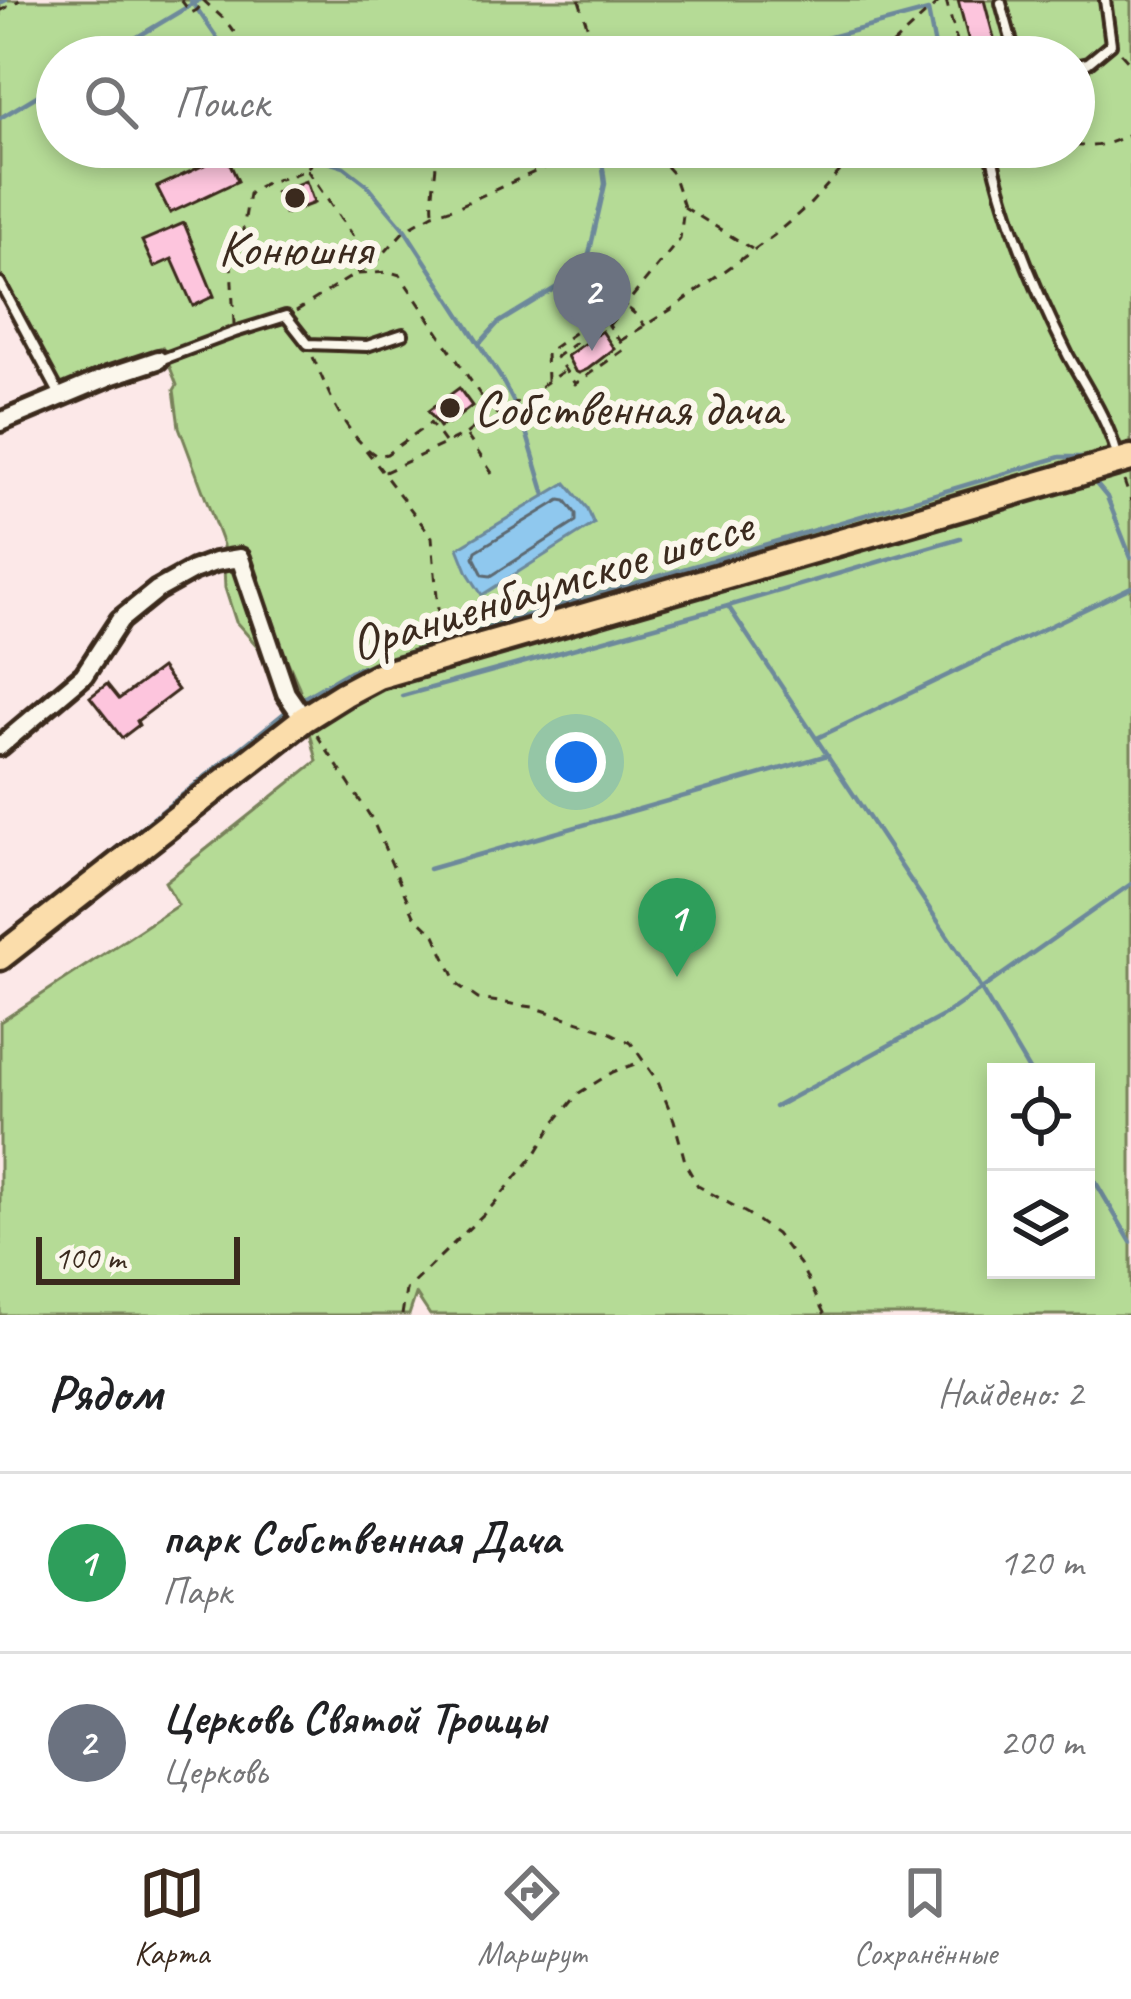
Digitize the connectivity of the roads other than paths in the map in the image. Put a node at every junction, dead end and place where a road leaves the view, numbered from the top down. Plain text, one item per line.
1 (1105, 0) edge
2 (1001, 3) dead end
3 (1010, 36) edge
4 (1095, 57) edge
5 (994, 168) edge
6 (0, 283) edge
7 (4, 298) edge
8 (403, 334) dead end
9 (158, 360) joint
10 (60, 397) junction
11 (0, 422) edge
12 (1125, 460) edge
13 (304, 719) junction
14 (0, 746) edge
15 (0, 957) edge

1 - 4 lane
2 - 3 lane
5 - 12 lane
6 - 7 lane
7 - 10 lane
8 - 9 lane
9 - 10 street
10 - 11 street
12 - 13 main road, Ораниенбаумское шоссе
13 - 14 street
13 - 15 main road, Ораниенбаумское шоссе

